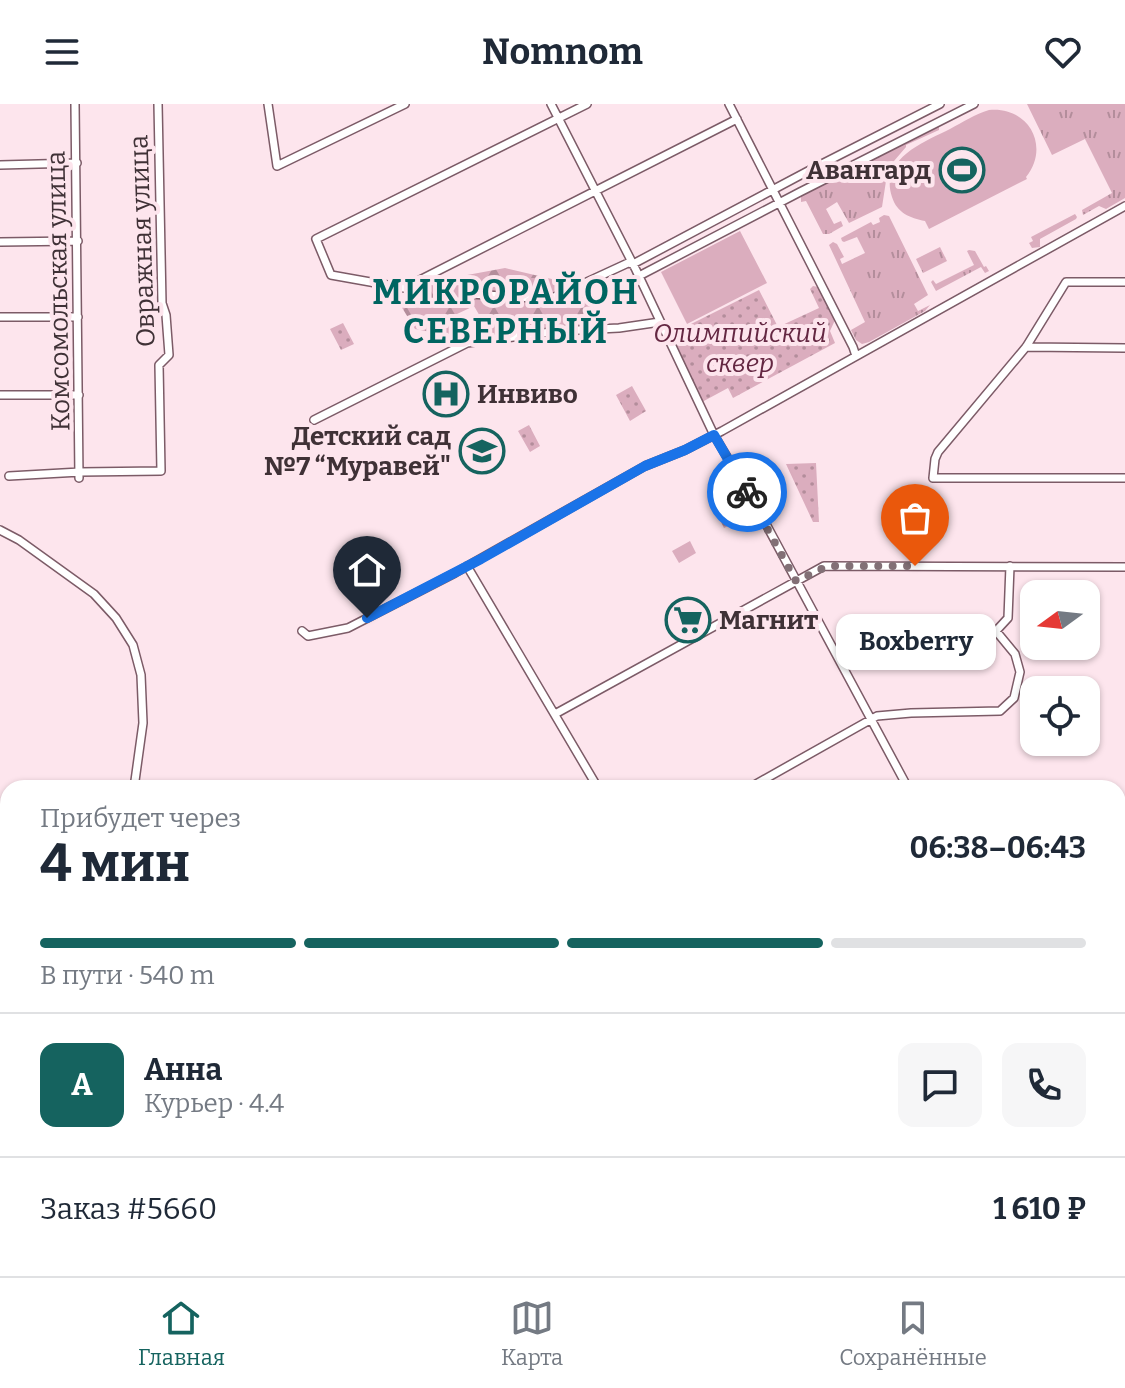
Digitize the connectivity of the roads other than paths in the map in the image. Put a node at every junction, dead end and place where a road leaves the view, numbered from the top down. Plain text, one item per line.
1 (75, 104) edge
2 (158, 104) edge
3 (268, 104) edge
4 (405, 104) edge
5 (551, 104) edge
6 (587, 104) edge
7 (729, 104) edge
8 (940, 104) edge
9 (974, 104) edge
10 (559, 119) junction
11 (737, 119) junction
12 (77, 163) junction
13 (0, 165) edge
14 (773, 191) junction
15 (596, 192) junction
16 (779, 203) junction
17 (1125, 206) edge
18 (78, 241) junction
19 (0, 242) edge
20 (633, 264) junction
21 (639, 276) junction
22 (1125, 282) edge
23 (470, 294) dead end
24 (0, 317) edge
25 (78, 317) junction
26 (660, 322) junction
27 (1026, 347) junction
28 (1125, 348) edge
29 (856, 356) junction
30 (0, 395) edge
31 (79, 395) junction
32 (314, 420) dead end
33 (714, 435) junction
34 (80, 475) junction
35 (9, 476) dead end
36 (1125, 478) edge
37 (0, 530) edge
38 (467, 566) junction
39 (1010, 566) junction
40 (1125, 567) edge
41 (796, 581) junction
42 (302, 631) dead end
43 (996, 631) junction
44 (840, 660) junction
45 (555, 714) junction
46 (872, 719) junction
47 (135, 780) edge
48 (593, 780) edge
49 (763, 780) edge
50 (904, 780) edge

1 - 12 street, Комсомольская улица
2 - 34 street, Овражная улица
3 - 4 street
5 - 10 street
6 - 10 street
7 - 11 street
8 - 14 street
9 - 16 street
10 - 15 street
10 - 15 street
11 - 14 street
11 - 15 street
12 - 13 street
12 - 18 street, Комсомольская улица
14 - 16 street
14 - 20 street
15 - 20 street
16 - 21 street
16 - 29 street
17 - 29 street
18 - 19 street
18 - 25 street, Комсомольская улица
20 - 21 street
20 - 23 street
21 - 26 street
22 - 27 street
24 - 25 street
25 - 31 street, Комсомольская улица
26 - 32 street
26 - 33 street
27 - 28 street
27 - 36 street
29 - 33 street
30 - 31 street
31 - 34 street, Комсомольская улица
33 - 38 street
33 - 41 street
34 - 35 street
37 - 47 street
38 - 42 street
38 - 45 street
39 - 40 street
39 - 41 street
39 - 43 street
41 - 44 street
41 - 45 street
43 - 44 street
43 - 46 street
44 - 46 street
45 - 48 street
46 - 49 street
46 - 50 street

